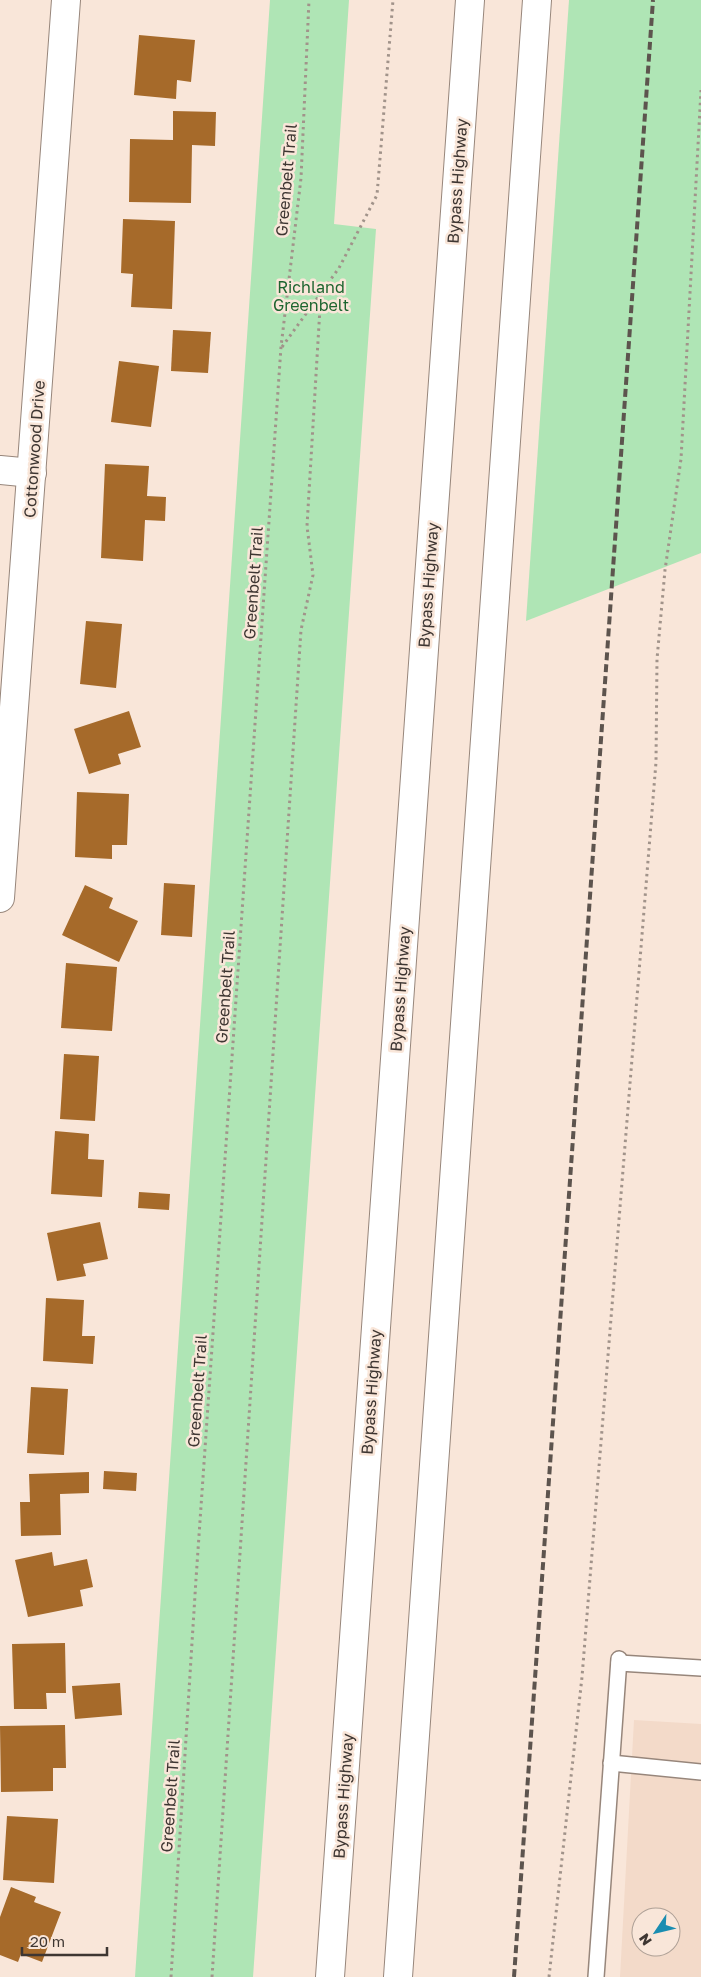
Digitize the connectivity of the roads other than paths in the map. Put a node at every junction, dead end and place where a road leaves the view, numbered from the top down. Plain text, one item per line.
1 (66, 0) edge
2 (470, 0) edge
3 (537, 0) edge
4 (0, 470) edge
5 (32, 473) junction
6 (0, 898) edge
7 (701, 1668) edge
8 (612, 1763) junction
9 (701, 1772) edge
10 (330, 1977) edge
11 (398, 1977) edge
12 (596, 1977) edge

1 - 5 main road, Cottonwood Drive
2 - 10 main road, Bypass Highway
3 - 11 main road
4 - 5 main road
5 - 6 main road, Cottonwood Drive
7 - 8 lane
8 - 9 lane
8 - 12 lane

